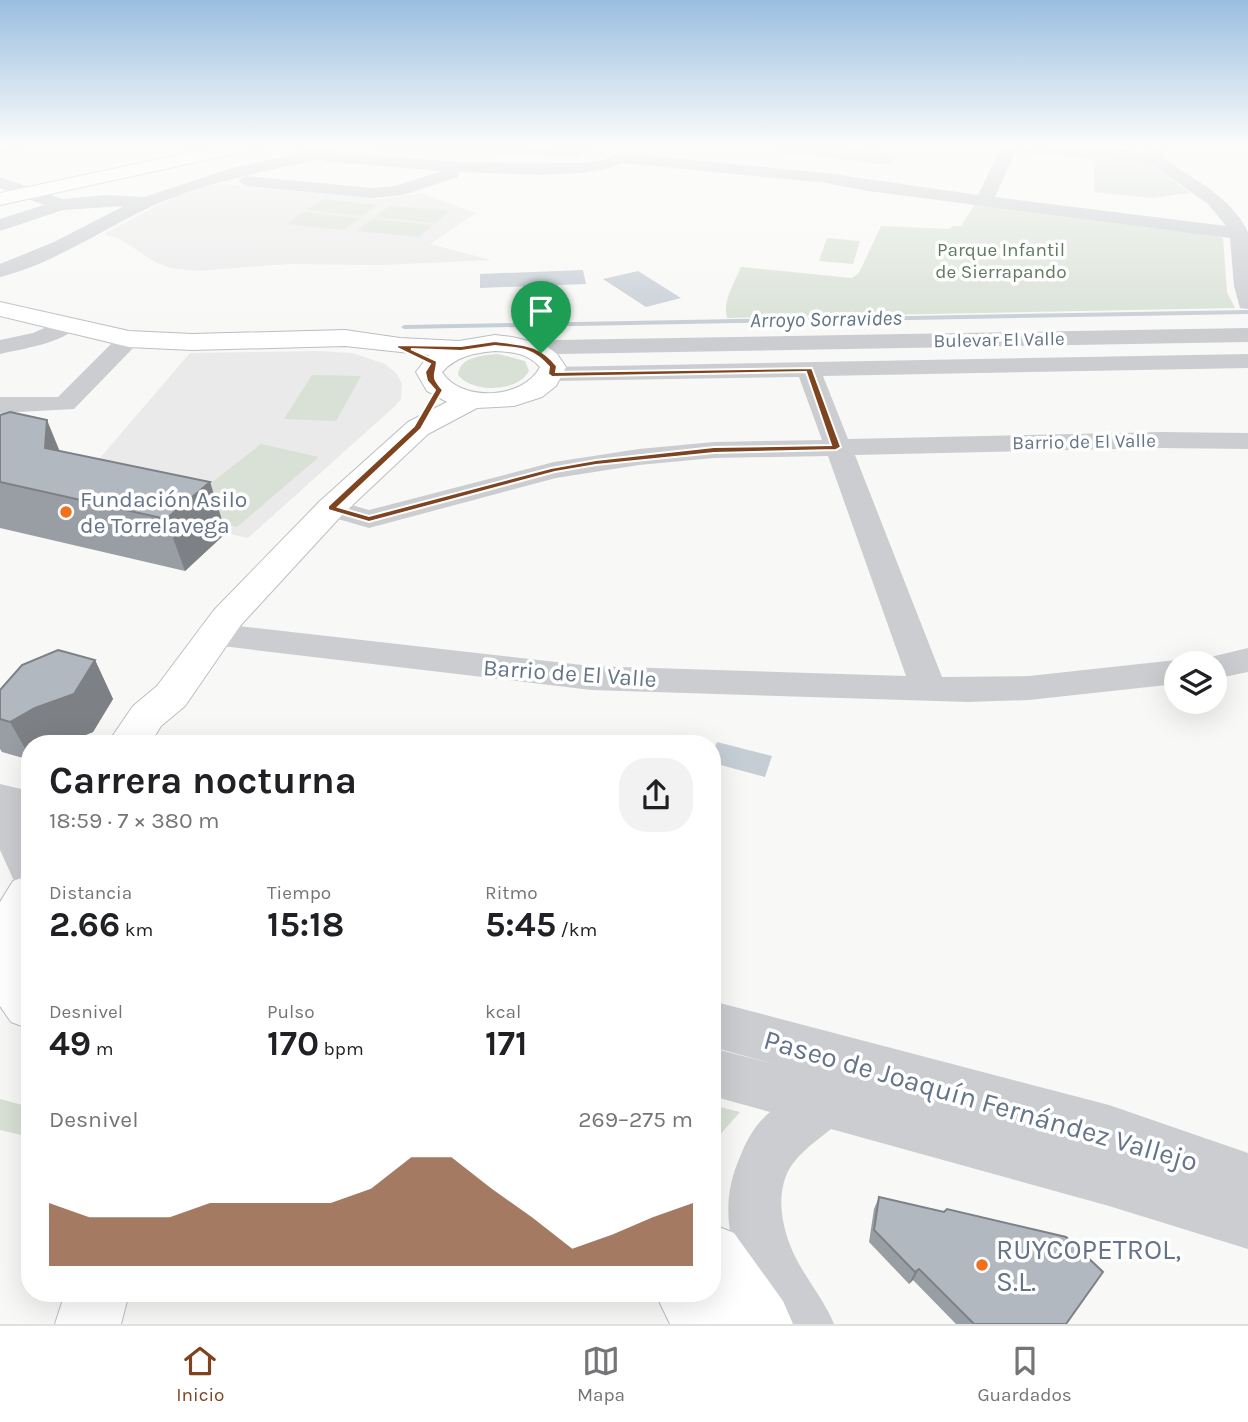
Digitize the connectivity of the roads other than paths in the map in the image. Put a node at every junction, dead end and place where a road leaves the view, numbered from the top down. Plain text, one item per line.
1 (59, 206) edge
2 (139, 206) edge
3 (1021, 206) edge
4 (1147, 206) edge
5 (1218, 206) edge
6 (1147, 222) junction
7 (1240, 224) edge
8 (0, 225) edge
9 (0, 234) edge
10 (40, 238) dead end
11 (0, 271) edge
12 (1248, 303) edge
13 (0, 309) edge
14 (67, 325) junction
15 (1248, 335) edge
16 (129, 339) junction
17 (400, 346) junction
18 (0, 347) edge
19 (461, 349) junction
20 (1248, 361) edge
21 (547, 363) junction
22 (809, 370) junction
23 (437, 376) junction
24 (472, 400) junction
25 (0, 405) edge
26 (418, 428) junction
27 (1248, 441) edge
28 (836, 447) junction
29 (331, 508) junction
30 (213, 634) junction
31 (1164, 673) edge
32 (929, 689) junction
33 (171, 696) junction
34 (134, 735) edge
35 (162, 735) edge
36 (14, 806) edge
37 (21, 848) edge
38 (21, 910) edge
39 (21, 997) edge
40 (721, 1026) edge
41 (721, 1075) edge
42 (822, 1103) junction
43 (1248, 1180) edge
44 (1248, 1221) edge
45 (721, 1268) edge
46 (94, 1302) edge
47 (694, 1302) edge
48 (88, 1324) edge
49 (711, 1324) edge
50 (760, 1324) edge
51 (804, 1324) edge

1 - 8 street
2 - 11 street
3 - 6 street
4 - 6 street
5 - 7 street
6 - 7 street
7 - 12 street
9 - 10 street
13 - 14 main road
14 - 16 main road
14 - 18 street
15 - 21 street, Bulevar El Valle
16 - 17 main road
16 - 25 street
17 - 19 main road
17 - 23 main road
19 - 21 main road
19 - 23 main road
20 - 22 street, Bulevar El Valle
21 - 22 street, Bulevar El Valle
21 - 24 main road
22 - 28 street
23 - 24 main road
23 - 26 main road
24 - 26 main road
26 - 29 main road
27 - 28 street, Barrio de El Valle
28 - 29 street, Barrio de El Valle
28 - 32 street
29 - 30 main road
30 - 32 street, Barrio de El Valle
30 - 33 main road
31 - 32 street, Barrio de El Valle
33 - 34 main road
33 - 35 main road
36 - 37 street
38 - 39 main road
40 - 43 street, Paseo de Joaquín Fernández Vallejo
41 - 42 street, Paseo de Joaquín Fernández Vallejo
42 - 44 street, Paseo de Joaquín Fernández Vallejo
42 - 51 street
45 - 50 main road
46 - 48 main road
47 - 49 main road

